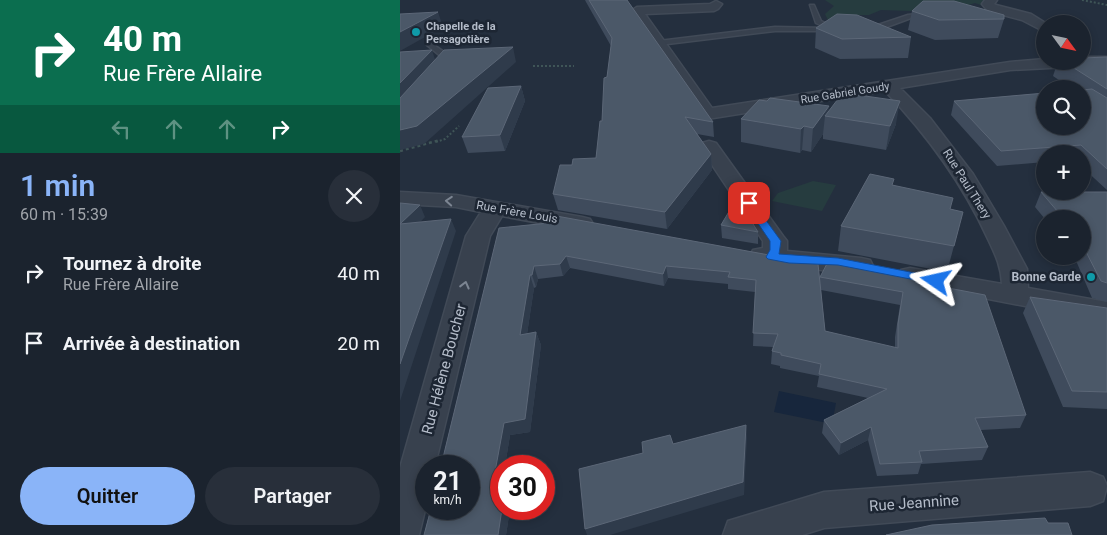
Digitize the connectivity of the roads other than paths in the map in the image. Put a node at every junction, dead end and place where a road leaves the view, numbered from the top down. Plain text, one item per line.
1 (991, 0) edge
2 (716, 4) dead end
3 (812, 6) dead end
4 (933, 14) edge
5 (1036, 21) edge
6 (818, 22) junction
7 (806, 28) junction
8 (858, 30) edge
9 (659, 43) junction
10 (429, 44) dead end
11 (1091, 59) edge
12 (1107, 60) edge
13 (1036, 64) edge
14 (436, 74) edge
15 (888, 86) junction
16 (709, 147) edge
17 (400, 198) edge
18 (497, 208) junction
19 (602, 227) edge
20 (742, 252) edge
21 (772, 257) junction
22 (1016, 296) junction
23 (1107, 312) edge
24 (1090, 489) dead end
25 (400, 535) edge
26 (742, 535) edge

1 - 5 street
2 - 9 street, Rue Gabriel Goudy
3 - 6 lane
4 - 8 lane
6 - 7 lane
6 - 7 lane
7 - 9 lane
9 - 15 street, Rue Gabriel Goudy
10 - 14 lane
11 - 12 street, Rue Gabriel Goudy
13 - 15 street, Rue Gabriel Goudy
15 - 22 street, Rue Paul Thery
16 - 21 street
18 -> 17 street, Rue Frère Louis
18 - 19 street, Rue Frère Louis
25 -> 18 street, Rue Hélène Boucher
20 - 21 street
21 - 22 street
22 - 23 street
24 - 26 street, Rue Jeannine

